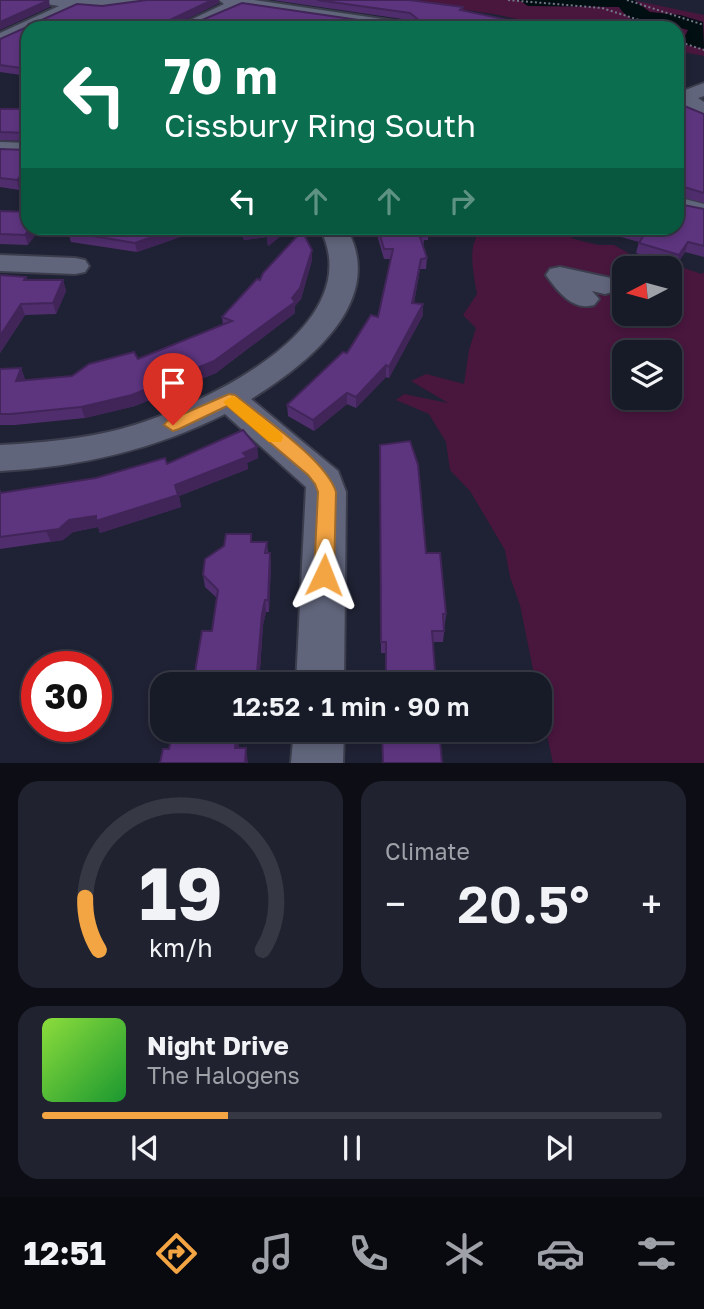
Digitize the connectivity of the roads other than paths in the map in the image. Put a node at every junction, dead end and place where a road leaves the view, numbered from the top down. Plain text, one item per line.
1 (46, 0) edge
2 (148, 0) edge
3 (233, 1) edge
4 (78, 2) edge
5 (32, 21) edge
6 (195, 21) edge
7 (341, 21) edge
8 (8, 31) edge
9 (0, 39) edge
10 (0, 149) edge
11 (21, 150) edge
12 (684, 206) edge
13 (704, 211) edge
14 (335, 235) edge
15 (0, 263) edge
16 (75, 267) dead end
17 (229, 399) junction
18 (0, 458) edge
19 (320, 672) edge
20 (318, 742) edge
21 (317, 763) edge

1 - 4 street
2 - 4 lane
3 - 6 street
3 - 7 street
4 - 5 street
8 - 9 street
10 - 11 street
12 - 13 street
14 - 17 street
15 - 16 street
17 - 18 street
17 - 19 street
20 - 21 street

